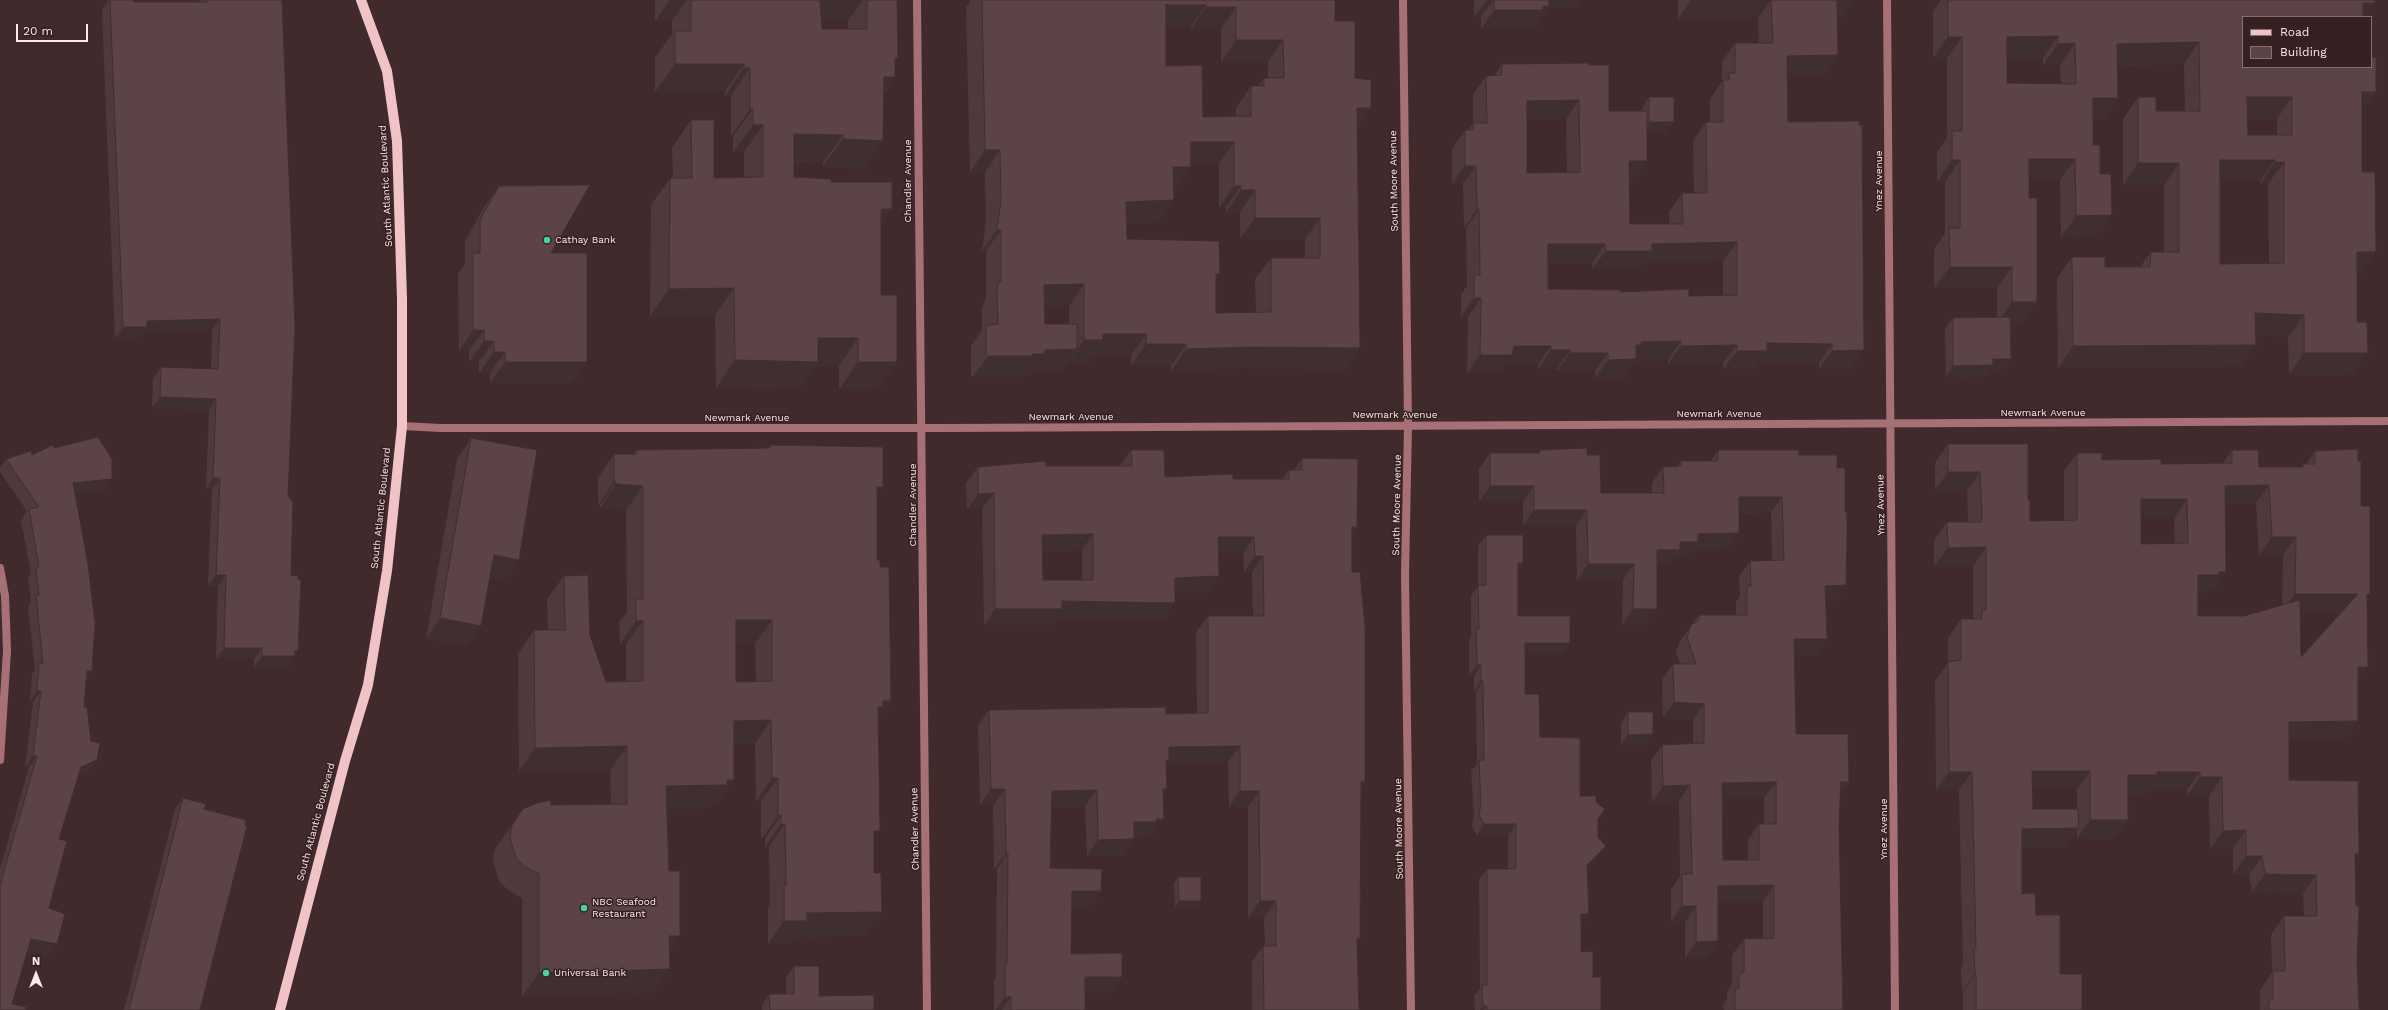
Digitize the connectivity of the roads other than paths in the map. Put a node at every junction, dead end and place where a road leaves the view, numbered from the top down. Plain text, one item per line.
1 (361, 0) edge
2 (918, 0) edge
3 (1403, 0) edge
4 (1887, 0) edge
5 (2388, 421) edge
6 (1890, 424) junction
7 (1408, 425) junction
8 (402, 426) junction
9 (922, 428) junction
10 (0, 568) edge
11 (0, 760) edge
12 (280, 1010) edge
13 (927, 1010) edge
14 (1411, 1010) edge
15 (1895, 1010) edge

1 - 8 main road, South Atlantic Boulevard
2 - 9 street, Chandler Avenue
3 - 7 street, South Moore Avenue
4 - 6 street, Ynez Avenue
5 - 6 street, Newmark Avenue
6 - 7 street, Newmark Avenue
6 - 15 street, Ynez Avenue
7 - 9 street, Newmark Avenue
7 - 14 street, South Moore Avenue
8 - 9 street, Newmark Avenue
8 - 12 main road, South Atlantic Boulevard
9 - 13 street, Chandler Avenue
10 - 11 street

